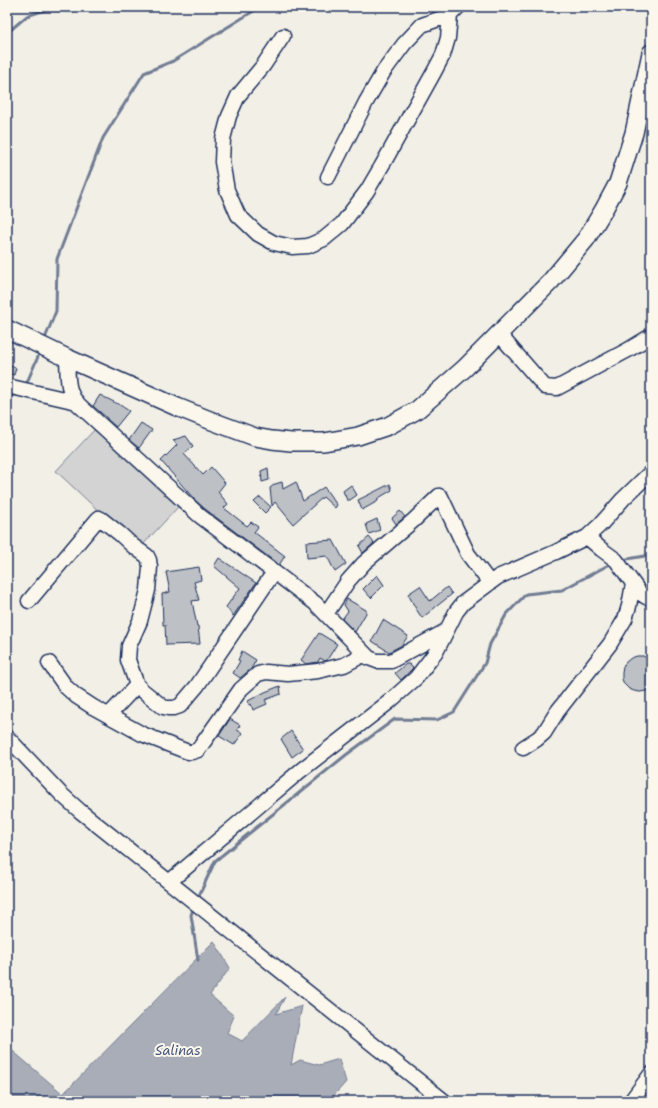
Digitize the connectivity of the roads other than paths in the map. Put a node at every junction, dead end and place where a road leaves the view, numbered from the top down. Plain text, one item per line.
1 (454, 11) edge
2 (283, 36) dead end
3 (651, 53) edge
4 (328, 177) dead end
5 (7, 329) edge
6 (499, 334) junction
7 (651, 336) edge
8 (67, 358) junction
9 (7, 386) edge
10 (77, 402) junction
11 (651, 472) edge
12 (587, 537) junction
13 (274, 572) junction
14 (490, 583) junction
15 (633, 584) junction
16 (651, 598) edge
17 (29, 602) dead end
18 (326, 614) junction
19 (446, 631) junction
20 (365, 654) junction
21 (49, 663) dead end
22 (137, 685) junction
23 (109, 715) junction
24 (7, 737) edge
25 (523, 748) dead end
26 (169, 882) junction
27 (651, 1074) edge
28 (444, 1101) edge
29 (631, 1101) edge

1 - 2 street
1 - 4 street
3 - 6 main road
5 - 8 main road
6 - 7 street
6 - 8 main road
8 - 10 street
9 - 10 street
10 - 13 street
11 - 12 street
12 - 14 street
12 - 15 street
13 - 18 street
13 - 22 street
14 - 18 street
14 - 19 street
15 - 16 street
15 - 25 street
17 - 22 street
18 - 20 street
19 - 20 street
19 - 26 street
20 - 23 street
21 - 23 street
22 - 23 street
24 - 26 street
26 - 28 street
27 - 29 street

